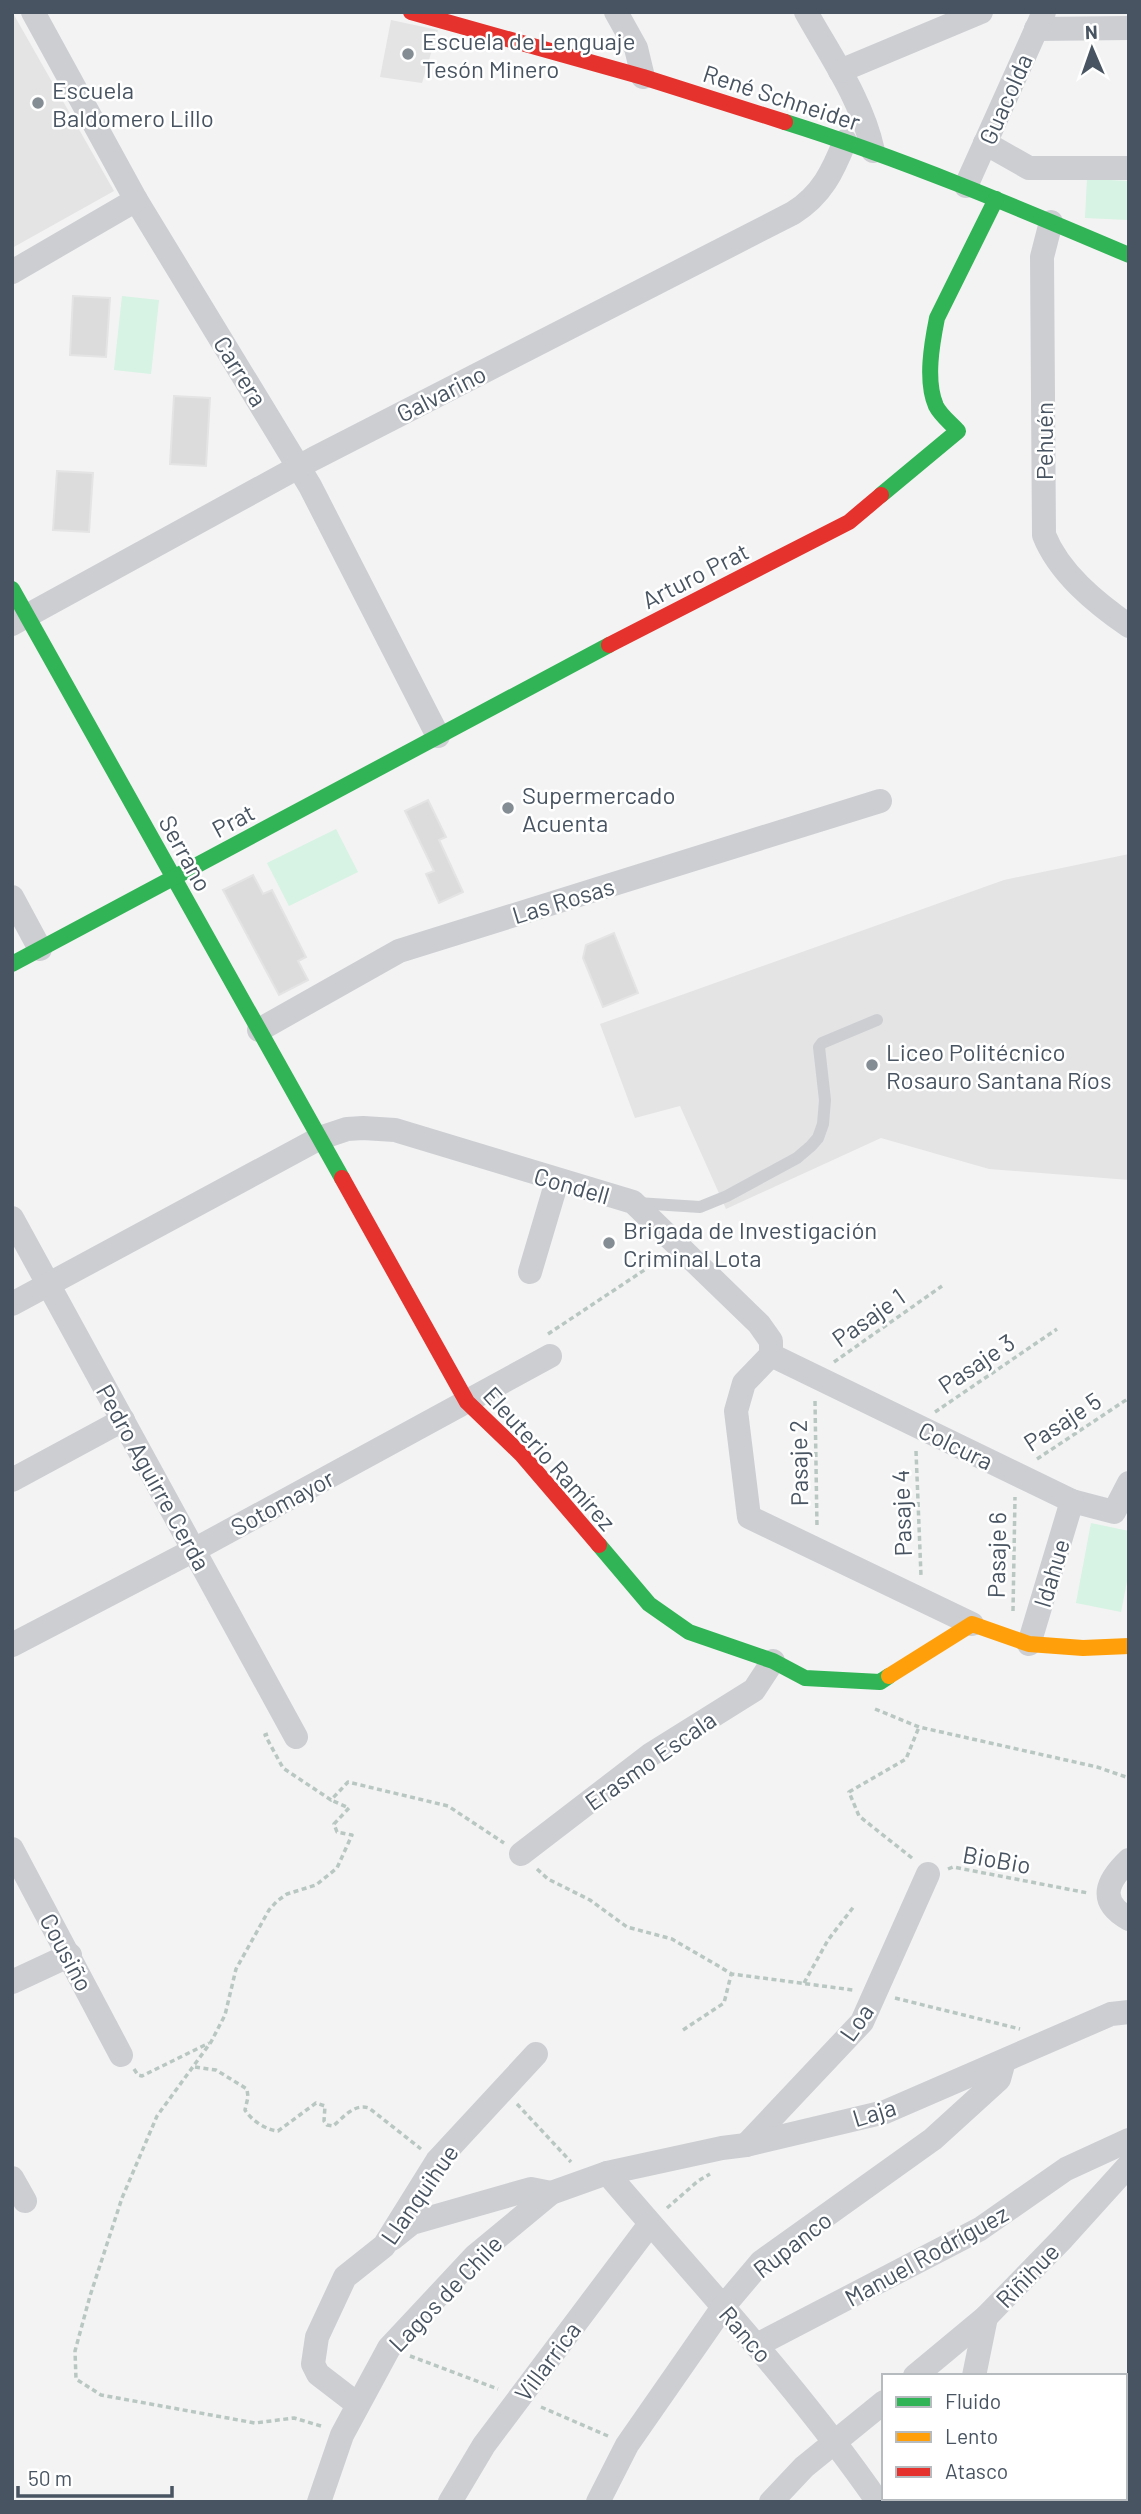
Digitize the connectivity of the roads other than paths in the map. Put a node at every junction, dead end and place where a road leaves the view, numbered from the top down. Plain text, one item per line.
1 (33, 12) edge
2 (412, 12) edge
3 (616, 12) edge
4 (806, 12) edge
5 (981, 12) edge
6 (1040, 21) edge
7 (1129, 28) edge
8 (840, 71) junction
9 (643, 77) junction
10 (845, 141) junction
11 (985, 143) junction
12 (873, 151) junction
13 (1129, 168) edge
14 (966, 186) junction
15 (996, 199) junction
16 (136, 200) junction
17 (1051, 222) junction
18 (1129, 255) edge
19 (12, 272) edge
20 (299, 467) junction
21 (12, 589) edge
22 (20, 620) edge
23 (1129, 626) edge
24 (438, 736) junction
25 (880, 802) dead end
26 (173, 877) junction
27 (12, 897) edge
28 (40, 949) junction
29 (12, 964) edge
30 (877, 1020) dead end
31 (259, 1030) junction
32 (320, 1138) junction
33 (557, 1181) junction
34 (633, 1202) junction
35 (12, 1217) edge
36 (530, 1272) dead end
37 (49, 1284) junction
38 (12, 1304) edge
39 (546, 1347) road end
40 (771, 1355) junction
41 (467, 1402) junction
42 (122, 1420) junction
43 (12, 1480) edge
44 (1129, 1483) edge
45 (1072, 1501) junction
46 (194, 1550) junction
47 (972, 1624) junction
48 (1021, 1641) junction
49 (12, 1645) edge
50 (1129, 1646) edge
51 (773, 1661) junction
52 (292, 1730) road end
53 (12, 1849) edge
54 (521, 1854) road end
55 (1129, 1860) edge
56 (928, 1874) road end
57 (1129, 1919) edge
58 (70, 1955) junction
59 (12, 1982) edge
60 (1129, 2012) edge
61 (536, 2054) dead end
62 (121, 2055) road end
63 (1004, 2061) junction
64 (1129, 2140) edge
65 (746, 2145) junction
66 (1129, 2165) edge
67 (596, 2177) junction
68 (12, 2178) edge
69 (551, 2193) junction
70 (24, 2201) dead end
71 (650, 2224) junction
72 (384, 2246) junction
73 (723, 2307) junction
74 (986, 2317) junction
75 (757, 2345) junction
76 (917, 2374) edge
77 (974, 2374) edge
78 (357, 2404) junction
79 (882, 2404) edge
80 (836, 2441) junction
81 (773, 2501) edge
82 (319, 2502) edge
83 (450, 2502) edge
84 (598, 2502) edge
85 (878, 2502) edge

1 - 16 street, Carrera
2 - 9 street, René Schneider
3 - 9 street
4 - 8 street
5 - 8 street
6 - 7 street
6 - 11 street, Guacolda
8 - 12 street
9 - 10 street, René Schneider
10 - 12 street, René Schneider
10 - 20 street, Galvarino
11 - 13 street
11 - 14 street, Guacolda
12 - 14 street, René Schneider
14 - 15 street, René Schneider
15 - 17 street, René Schneider
15 - 24 street, Arturo Prat
16 - 19 street
16 - 20 street, Carrera
17 - 18 street, René Schneider
17 - 23 street, Pehuén
20 - 22 street, Galvarino
20 - 24 street, Carrera
21 - 22 street, Serrano
22 - 26 street, Serrano
24 - 26 street, Prat
25 - 31 street, Las Rosas
26 - 28 street, Prat
26 - 31 street, Serrano
27 - 28 street
28 - 29 street, Prat
30 - 34 lane
31 - 32 street, Serrano
32 - 33 street, Condell
32 - 37 street, Condell
32 - 41 street, Eleuterio Ramírez
33 - 34 street, Condell
33 - 36 street
34 - 40 street, Condell
35 - 37 street, Pedro Aguirre Cerda
37 - 38 street, Condell
37 - 42 street, Pedro Aguirre Cerda
39 - 41 street, Sotomayor
40 - 45 street, Colcura
40 - 47 street
41 - 46 street, Sotomayor
41 - 51 street, Eleuterio Ramírez
42 - 43 street
42 - 46 street, Pedro Aguirre Cerda
44 - 45 street, Colcura
45 - 48 street, Idahue
46 - 49 street, Sotomayor
46 - 52 street, Pedro Aguirre Cerda
47 - 48 street
47 - 51 street, Eleuterio Ramírez
48 - 50 street
51 - 54 street, Erasmo Escala
53 - 58 street, Cousiño
55 - 57 street
56 - 65 street, Loa
58 - 59 street
58 - 62 street, Cousiño
60 - 63 street, Laja
61 - 72 street, Llanquihue
63 - 65 street, Laja
63 - 73 street, Rupanco
64 - 75 street, Manuel Rodríguez
65 - 67 street, Laja
66 - 74 street, Riñihue
67 - 69 street, Lagos de Chile
67 - 71 street, Ranco
68 - 70 street
69 - 72 street
69 - 78 street, Lagos de Chile
71 - 73 street, Ranco
71 - 83 street, Villarrica
72 - 78 street, Llanquihue
73 - 75 street, Ranco
73 - 84 street, Rupanco
74 - 76 street, Riñihue
74 - 77 street
75 - 80 street, Ranco
78 - 82 street, Lagos de Chile
79 - 80 street
80 - 81 street
80 - 85 street, Ranco

